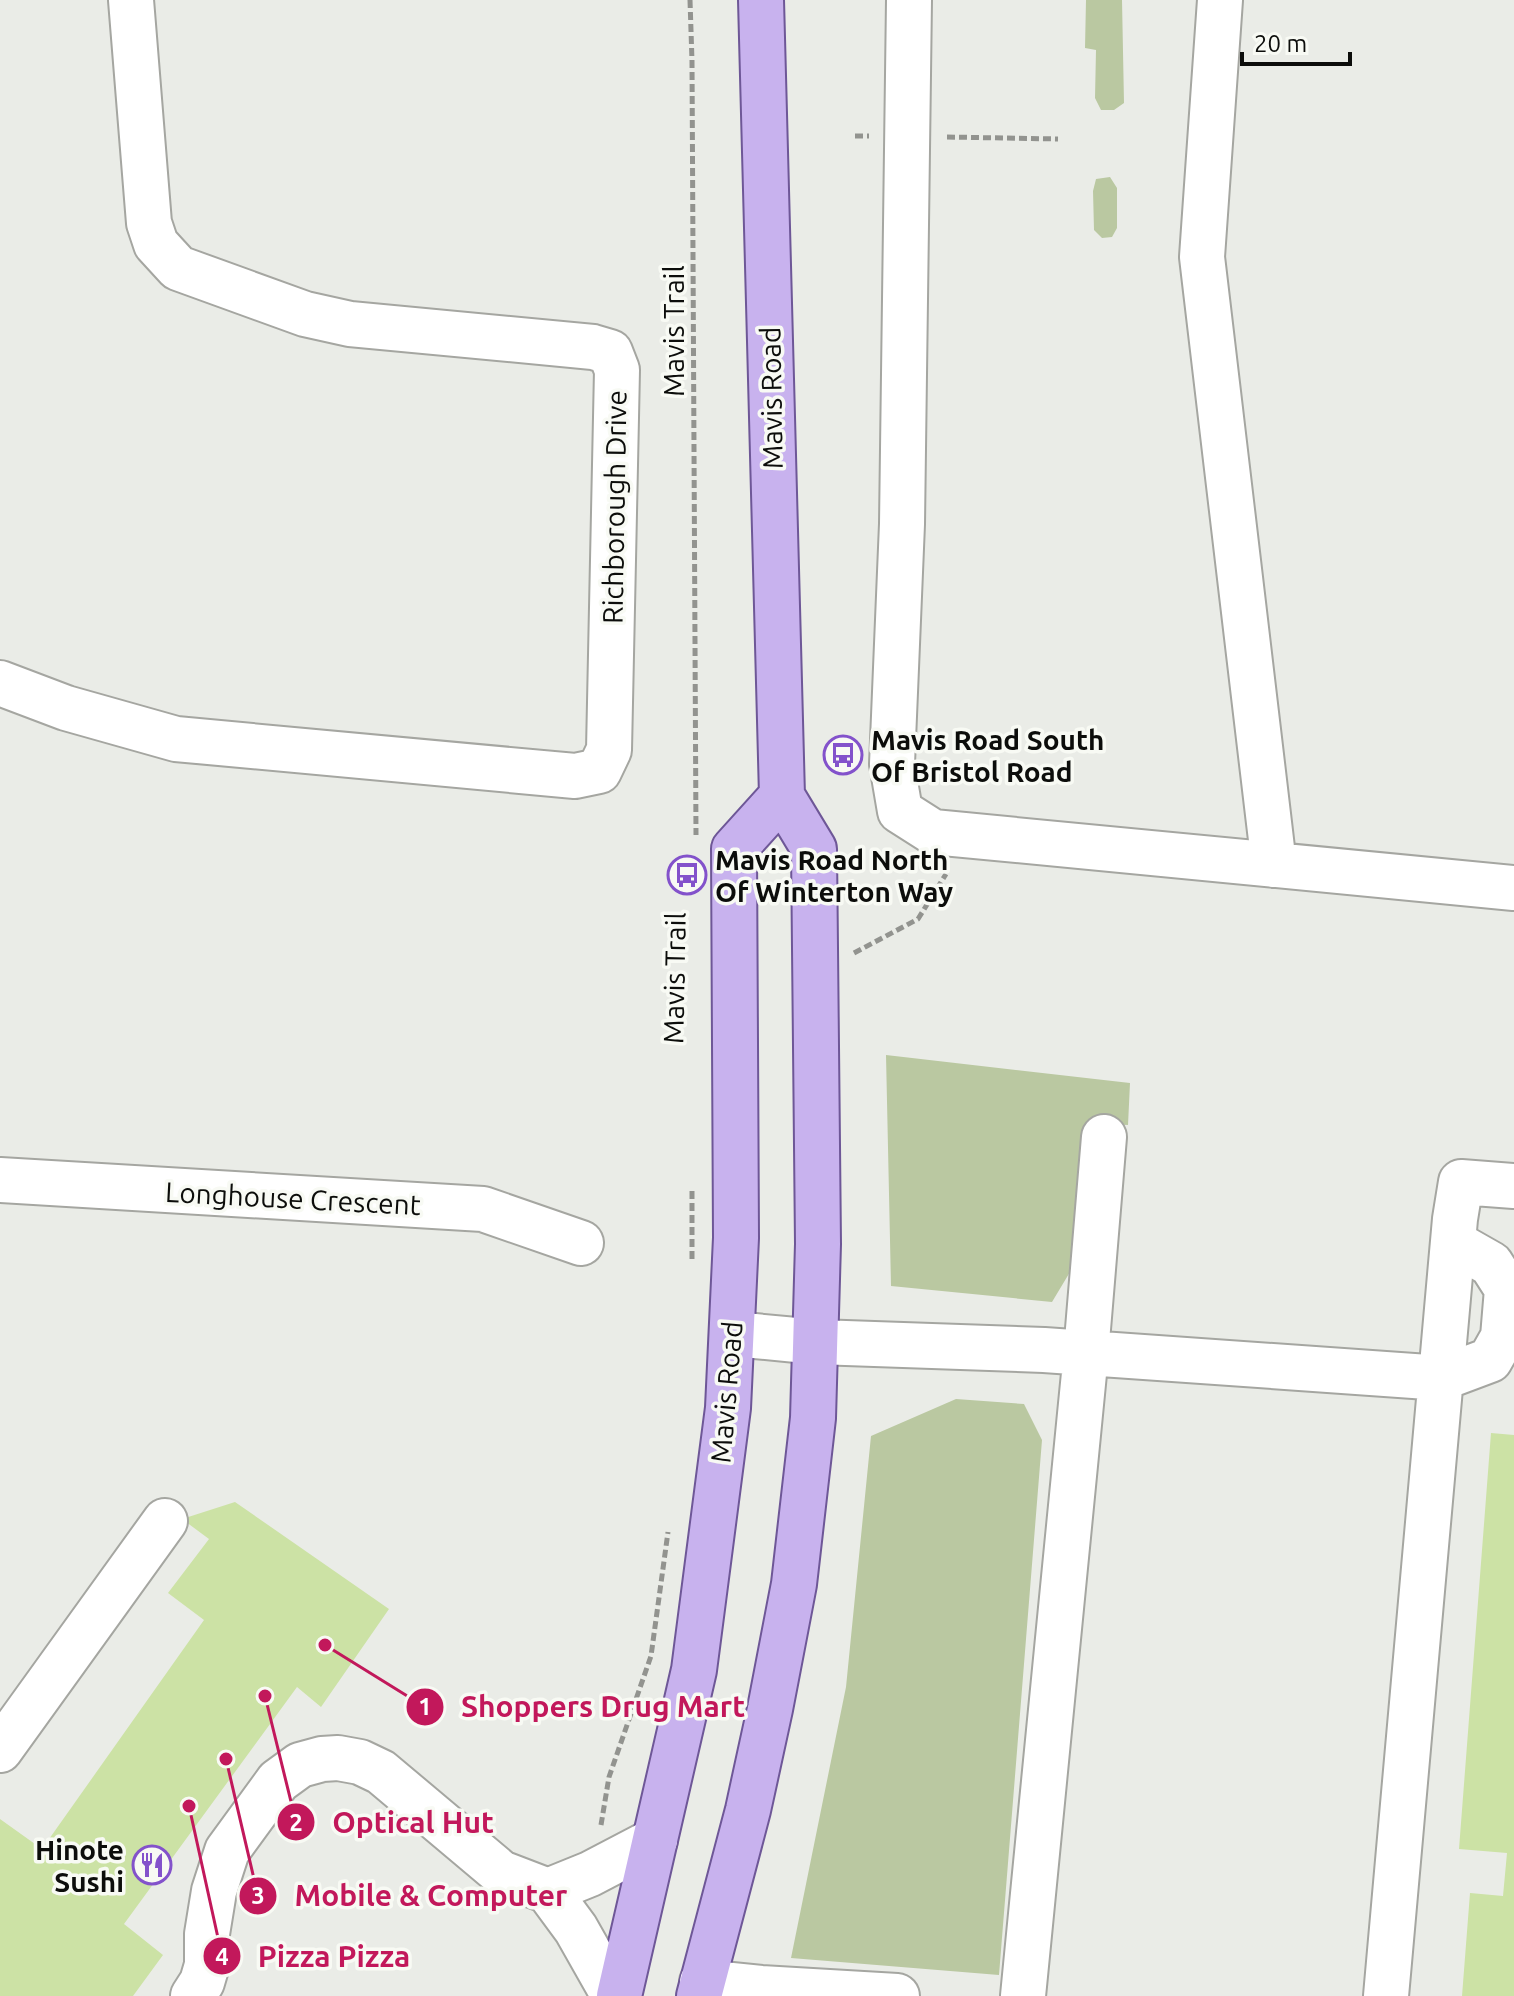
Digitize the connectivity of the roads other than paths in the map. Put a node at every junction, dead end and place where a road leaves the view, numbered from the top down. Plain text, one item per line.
1 (131, 0) edge
2 (761, 0) edge
3 (909, 0) edge
4 (1220, 0) edge
5 (0, 683) edge
6 (782, 796) junction
7 (1274, 865) junction
8 (1514, 888) edge
9 (1104, 1137) dead end
10 (0, 1180) edge
11 (1514, 1186) edge
12 (581, 1243) dead end
13 (1454, 1243) junction
14 (733, 1334) junction
15 (817, 1342) junction
16 (1086, 1353) junction
17 (1442, 1378) junction
18 (165, 1521) dead end
19 (0, 1750) edge
20 (655, 1840) junction
21 (548, 1891) junction
22 (701, 1989) edge
23 (193, 1996) edge
24 (616, 1996) edge
25 (897, 1996) edge
26 (1023, 1996) edge
27 (1386, 1996) edge

1 - 5 street, Richborough Drive
2 - 6 main road, Mavis Road
3 - 7 street
4 - 7 street
6 - 14 main road, Mavis Road
6 - 15 main road, Mavis Road
7 - 8 street
9 - 16 street
10 - 12 street, Longhouse Crescent
11 - 13 street
13 - 17 street
13 - 17 street
14 - 15 street
14 - 20 main road, Mavis Road
15 - 16 street
15 - 22 main road, Mavis Road
16 - 17 street
16 - 26 street
17 - 27 street
18 - 19 street
20 - 21 street
20 - 24 main road, Mavis Road
21 - 23 street
21 - 24 street
22 - 25 street

